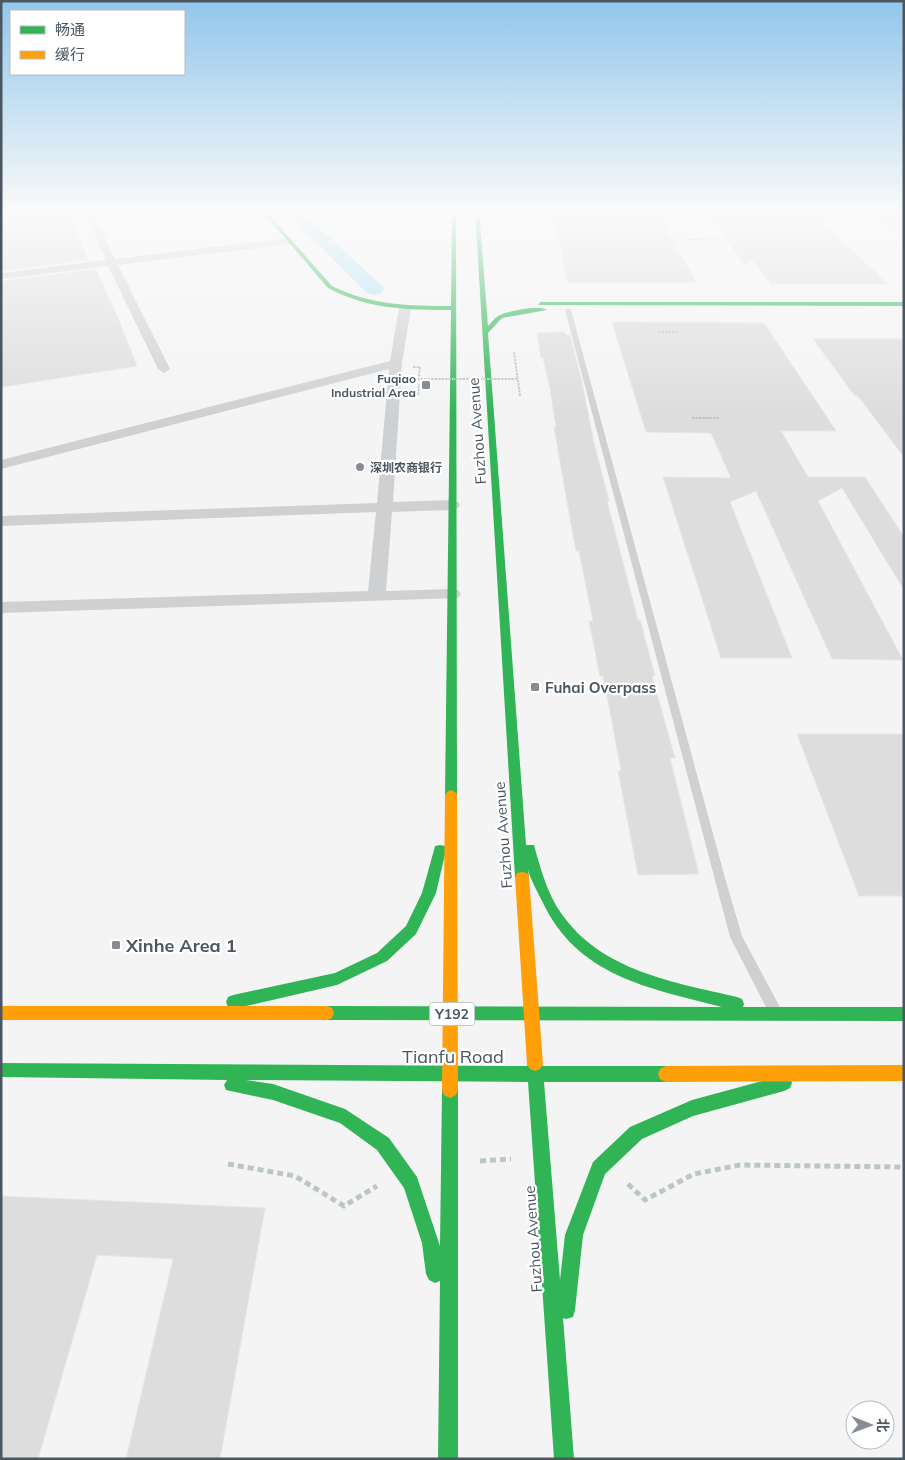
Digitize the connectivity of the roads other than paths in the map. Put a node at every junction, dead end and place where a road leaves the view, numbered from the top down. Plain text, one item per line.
1 (119, 277) edge
2 (321, 277) edge
3 (453, 277) edge
4 (482, 277) edge
5 (483, 287) junction
6 (497, 296) dead end
7 (514, 301) dead end
8 (904, 304) edge
9 (542, 307) junction
10 (405, 308) junction
11 (453, 308) junction
12 (904, 308) edge
13 (568, 310) junction
14 (486, 332) junction
15 (396, 363) junction
16 (164, 369) dead end
17 (1, 465) edge
18 (452, 505) junction
19 (384, 506) junction
20 (1, 521) edge
21 (452, 594) junction
22 (377, 596) junction
23 (1, 608) edge
24 (451, 805) junction
25 (516, 809) junction
26 (1, 1013) edge
27 (176, 1014) junction
28 (449, 1014) junction
29 (531, 1014) junction
30 (777, 1014) junction
31 (904, 1014) edge
32 (1, 1070) edge
33 (156, 1071) junction
34 (904, 1073) edge
35 (449, 1074) junction
36 (536, 1074) junction
37 (818, 1074) junction
38 (558, 1376) junction
39 (448, 1391) junction
40 (448, 1459) edge
41 (564, 1459) edge

1 - 16 street
2 - 10 main road
3 - 11 main road, Fuzhou Avenue
4 - 5 main road, Fuzhou Avenue
5 - 6 main road
5 - 14 main road, Fuzhou Avenue
7 - 9 main road
8 - 9 main road
9 - 13 main road
9 - 14 main road
10 - 11 main road
10 - 15 street
11 - 18 main road, Fuzhou Avenue
12 - 13 main road
13 - 30 lane
14 - 25 main road, Fuzhou Avenue
15 - 17 street
15 - 19 street
18 - 19 street
18 - 21 main road, Fuzhou Avenue
19 - 20 street
19 - 22 street
21 - 22 street
21 - 24 main road, Fuzhou Avenue
22 - 23 street
24 - 27 main road
24 - 28 main road, Fuzhou Avenue
25 - 29 main road, Fuzhou Avenue
25 - 30 main road
26 - 27 main road, Y192
27 - 28 main road, Y192
28 - 29 main road, Y192
28 - 35 main road, Fuzhou Avenue
29 - 30 main road, Y192
29 - 36 main road, Fuzhou Avenue
30 - 31 main road, Y192
32 - 33 main road, Tianfu Road
33 - 35 main road, Tianfu Road
33 - 39 main road
34 - 37 main road, Tianfu Road
35 - 36 main road, Tianfu Road
35 - 39 main road, Fuzhou Avenue
36 - 37 main road, Tianfu Road
36 - 38 main road, Fuzhou Avenue
37 - 38 main road
38 - 41 main road, Fuzhou Avenue
39 - 40 main road, Fuzhou Avenue

